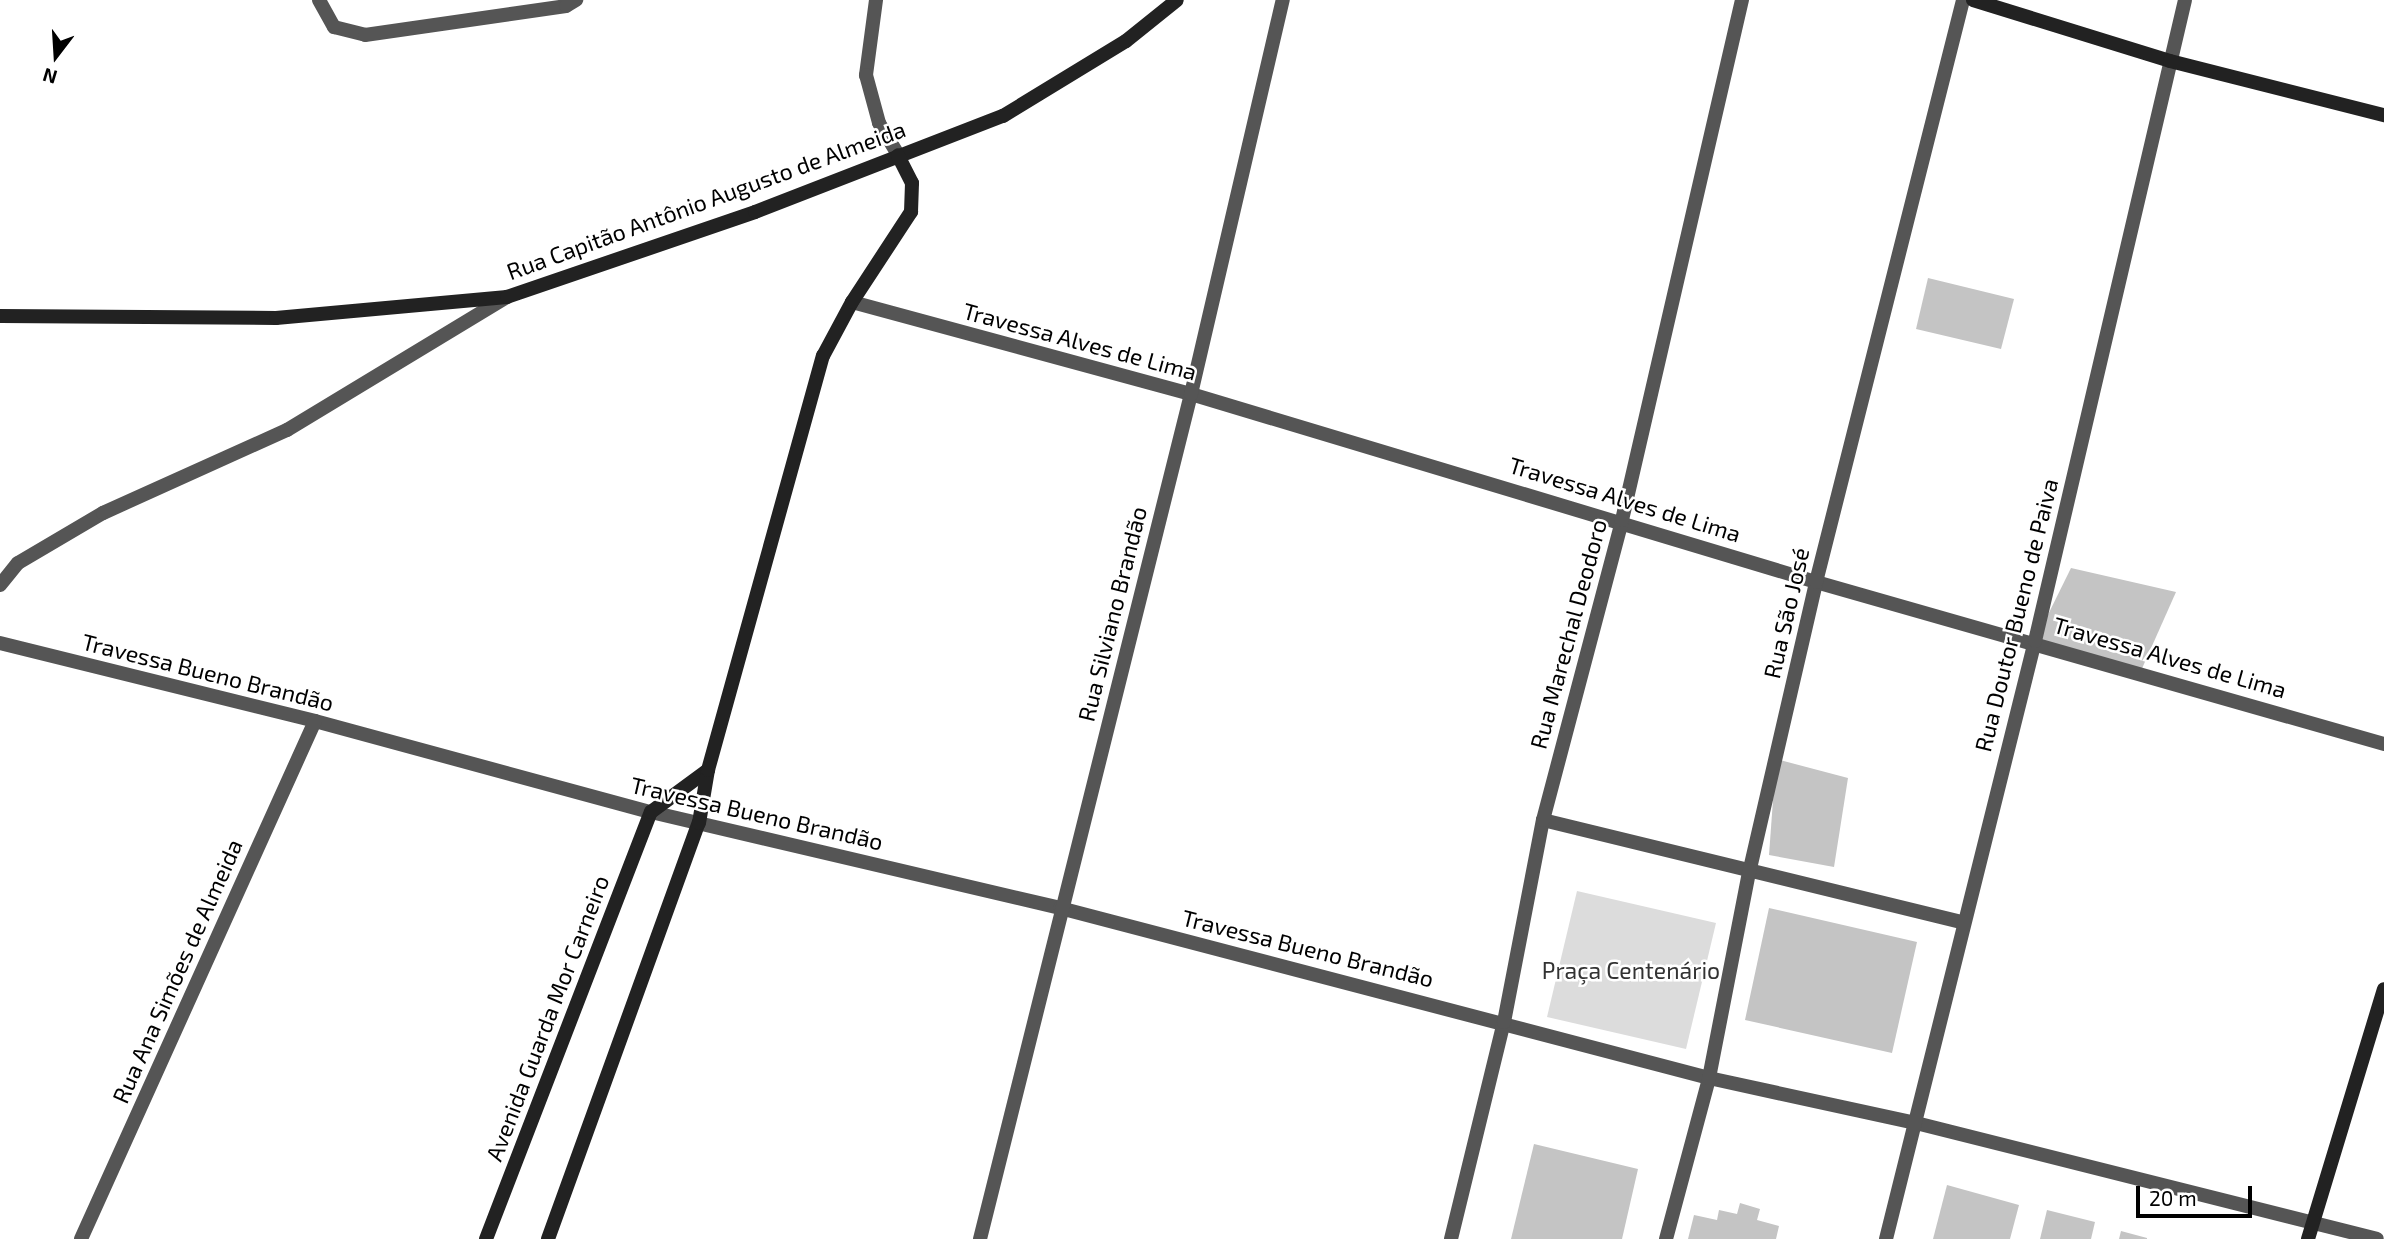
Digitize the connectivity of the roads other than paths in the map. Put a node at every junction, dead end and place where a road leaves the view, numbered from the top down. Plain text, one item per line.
1 (319, 0) edge
2 (576, 0) edge
3 (876, 0) edge
4 (1178, 0) edge
5 (1283, 0) edge
6 (1742, 0) edge
7 (1964, 0) edge
8 (1973, 0) edge
9 (2185, 0) edge
10 (2170, 61) junction
11 (2384, 115) edge
12 (898, 155) junction
13 (507, 297) junction
14 (852, 302) junction
15 (0, 316) edge
16 (1191, 394) junction
17 (1622, 520) junction
18 (1816, 582) junction
19 (0, 585) edge
20 (2035, 641) junction
21 (0, 643) edge
22 (314, 721) junction
23 (2384, 744) edge
24 (708, 770) junction
25 (651, 813) junction
26 (1543, 820) junction
27 (699, 823) junction
28 (1749, 873) junction
29 (1060, 908) junction
30 (1962, 922) junction
31 (2384, 989) edge
32 (1504, 1022) junction
33 (1709, 1078) junction
34 (1916, 1123) junction
35 (2313, 1223) junction
36 (81, 1239) edge
37 (486, 1239) edge
38 (548, 1239) edge
39 (980, 1239) edge
40 (1451, 1239) edge
41 (1666, 1239) edge
42 (1886, 1239) edge
43 (2308, 1239) edge
44 (2377, 1239) edge

1 - 2 street
3 - 12 street
4 - 12 street, Rua Capitão Antônio Augusto de Almeida
5 - 16 street, Rua Silviano Brandão
6 - 17 street, Rua Marechal Deodoro
7 - 18 street, Rua São José
8 - 10 street
9 - 10 street, Rua Doutor Bueno de Paiva
10 - 11 street
10 - 20 street, Rua Doutor Bueno de Paiva
12 - 13 street, Rua Capitão Antônio Augusto de Almeida
12 - 14 street
13 - 15 street, Rua Capitão Antônio Augusto de Almeida
13 - 19 street
14 - 16 street, Travessa Alves de Lima
14 - 24 street
16 - 17 street, Travessa Alves de Lima
16 - 29 street, Rua Silviano Brandão
17 - 18 street, Travessa Alves de Lima
17 - 26 street, Rua Marechal Deodoro
18 - 20 street, Travessa Alves de Lima
18 - 28 street, Rua São José
20 - 23 street, Travessa Alves de Lima
20 - 30 street, Rua Doutor Bueno de Paiva
21 - 22 street, Travessa Bueno Brandão
22 - 25 street, Travessa Bueno Brandão
22 - 36 street, Rua Ana Simões de Almeida
24 - 25 street
24 - 27 street
25 - 27 street, Travessa Bueno Brandão
25 - 37 street, Avenida Guarda Mor Carneiro
26 - 28 street
26 - 32 street, Rua Marechal Deodoro
27 - 29 street, Travessa Bueno Brandão
27 - 38 street
28 - 30 street
28 - 33 street, Rua São José
29 - 32 street, Travessa Bueno Brandão
29 - 39 street, Rua Silviano Brandão
30 - 34 street, Rua Doutor Bueno de Paiva
31 - 35 street
32 - 33 street
32 - 40 street, Rua Marechal Deodoro
33 - 34 street
33 - 41 street, Rua São José
34 - 35 street
34 - 42 street, Rua Doutor Bueno de Paiva
35 - 43 street
35 - 44 street

